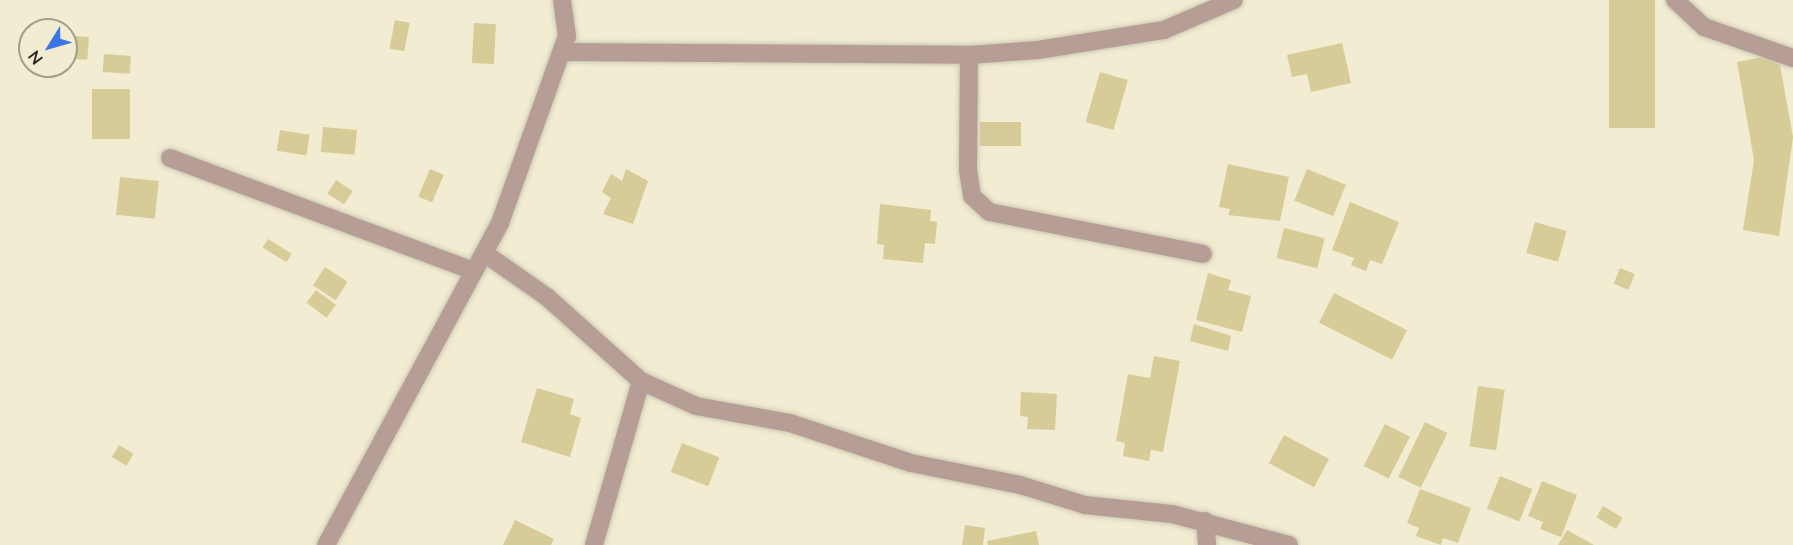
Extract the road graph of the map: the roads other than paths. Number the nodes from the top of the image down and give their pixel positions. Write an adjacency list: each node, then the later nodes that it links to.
1 (562, 0): 4 (street)
2 (1234, 0): 5 (street)
3 (1676, 0): 6 (street)
4 (562, 52): 5 (street); 8 (street)
5 (969, 55): 9 (street)
6 (1793, 58)
7 (170, 158): 10 (street)
8 (484, 254): 10 (street); 11 (street)
9 (1203, 254)
10 (474, 271): 13 (street)
11 (641, 381): 12 (street); 14 (street)
12 (1205, 521): 15 (street); 16 (street)
13 (326, 545)
14 (594, 545)
15 (1207, 545)
16 (1289, 545)

